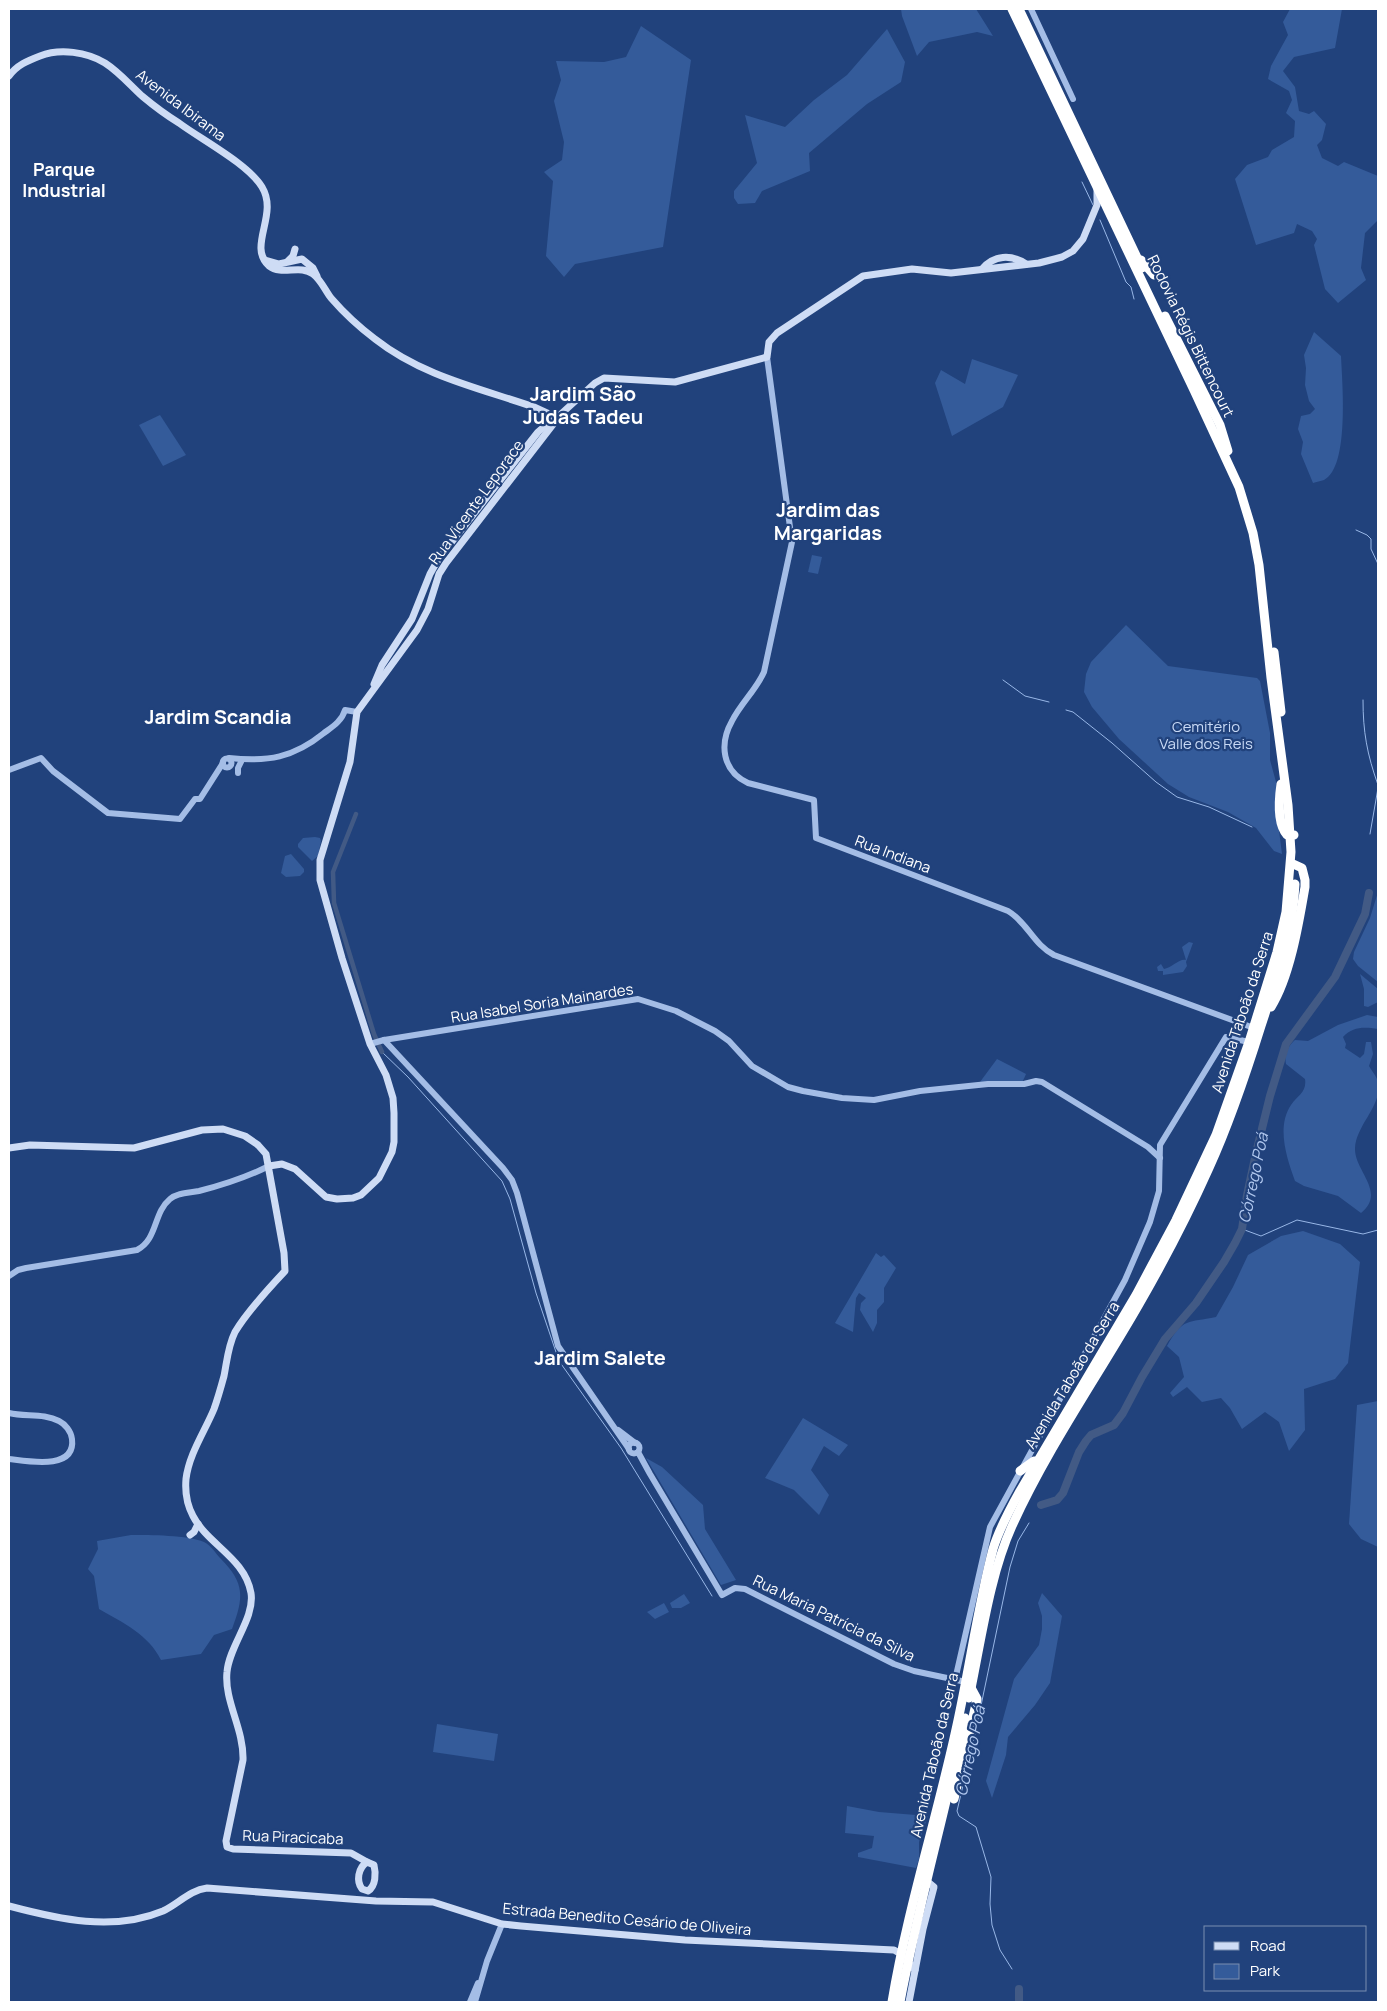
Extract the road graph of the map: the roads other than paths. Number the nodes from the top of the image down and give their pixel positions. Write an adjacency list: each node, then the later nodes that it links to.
1 (1012, 9): 6 (highway, Rodovia Régis Bittencourt)
2 (1019, 9): 10 (highway, Rodovia Régis Bittencourt)
3 (1031, 9): 5 (street)
4 (9, 76): 12 (main road, Avenida Ibirama)
5 (1073, 99)
6 (1097, 189): 7 (main road); 8 (highway, Rodovia Régis Bittencourt)
7 (1094, 213): 8 (main road); 18 (main road)
8 (1111, 218): 24 (highway, Rodovia Régis Bittencourt)
9 (295, 249): 13 (main road)
10 (1136, 255): 16 (highway); 24 (highway, Rodovia Régis Bittencourt)
11 (298, 259): 13 (main road); 14 (main road); 15 (main road); 17 (main road)
12 (265, 260): 13 (main road); 14 (main road)
13 (287, 262)
14 (292, 270): 15 (main road)
15 (308, 270): 17 (main road)
16 (1154, 275)
17 (318, 279): 19 (main road)
18 (767, 357): 19 (main road); 26 (street, Rua Indiana)
19 (554, 420): 20 (main road)
20 (355, 712): 21 (street); 29 (main road)
21 (244, 761): 22 (street); 23 (street)
22 (9, 770)
23 (238, 773)
24 (1285, 776): 25 (highway, Avenida Taboão da Serra)
25 (1295, 861): 27 (highway, Avenida Taboão da Serra); 40 (highway, Avenida Taboão da Serra)
26 (1237, 1022): 27 (street, Rua Indiana); 28 (street)
27 (1254, 1028): 30 (highway, Avenida Taboão da Serra)
28 (1230, 1037): 30 (street); 31 (street)
29 (377, 1042): 33 (street, Rua Isabel Soria Mainardes); 35 (main road); 38 (street)
30 (1249, 1042): 40 (highway, Avenida Taboão da Serra)
31 (1160, 1144): 33 (street); 34 (street)
32 (9, 1148): 35 (main road)
33 (1152, 1150): 34 (street)
34 (1160, 1158): 42 (street)
35 (269, 1166): 36 (street); 45 (main road)
36 (9, 1276)
37 (9, 1413): 41 (street)
38 (617, 1429): 39 (street); 39 (street)
39 (633, 1451): 49 (street, Rua Maria Patrícia da Silva)
40 (1043, 1458): 42 (highway); 44 (highway, Avenida Taboão da Serra); 48 (highway, Avenida Taboão da Serra)
41 (9, 1459)
42 (1020, 1471): 43 (street)
43 (1004, 1499): 44 (highway); 47 (street)
44 (1006, 1516): 48 (highway, Avenida Taboão da Serra)
45 (198, 1524): 46 (main road); 52 (main road, Rua Piracicaba)
46 (190, 1535)
47 (967, 1623): 48 (street); 49 (street)
48 (981, 1625): 50 (highway, Avenida Taboão da Serra)
49 (955, 1680): 50 (street, Rua Maria Patrícia da Silva); 51 (street)
50 (969, 1684): 51 (highway, Avenida Taboão da Serra); 53 (highway, Avenida Taboão da Serra)
51 (964, 1695): 53 (highway, Avenida Taboão da Serra)
52 (364, 1864): 54 (main road); 55 (main road)
53 (927, 1881): 61 (highway, Avenida Taboão da Serra); 62 (highway, Avenida Taboão da Serra); 63 (main road)
54 (359, 1884): 55 (main road); 56 (main road); 57 (main road)
55 (372, 1887): 57 (main road); 58 (main road)
56 (349, 1898): 57 (main road); 59 (main road)
57 (362, 1898): 58 (main road, Estrada Benedito Cesário de Oliveira)
58 (382, 1901): 60 (main road, Estrada Benedito Cesário de Oliveira)
59 (9, 1906)
60 (502, 1924): 62 (main road, Estrada Benedito Cesário de Oliveira); 66 (street)
61 (914, 1935): 63 (highway); 64 (highway, Avenida Taboão da Serra)
62 (900, 1950): 64 (main road); 69 (highway, Avenida Taboão da Serra)
63 (918, 1954): 65 (main road)
64 (908, 1962): 65 (main road); 70 (highway, Avenida Taboão da Serra)
65 (915, 1970): 71 (main road)
66 (483, 1974): 67 (street); 68 (street)
67 (470, 2002)
68 (475, 2002)
69 (892, 2002)
70 (900, 2002)
71 (909, 2002)

